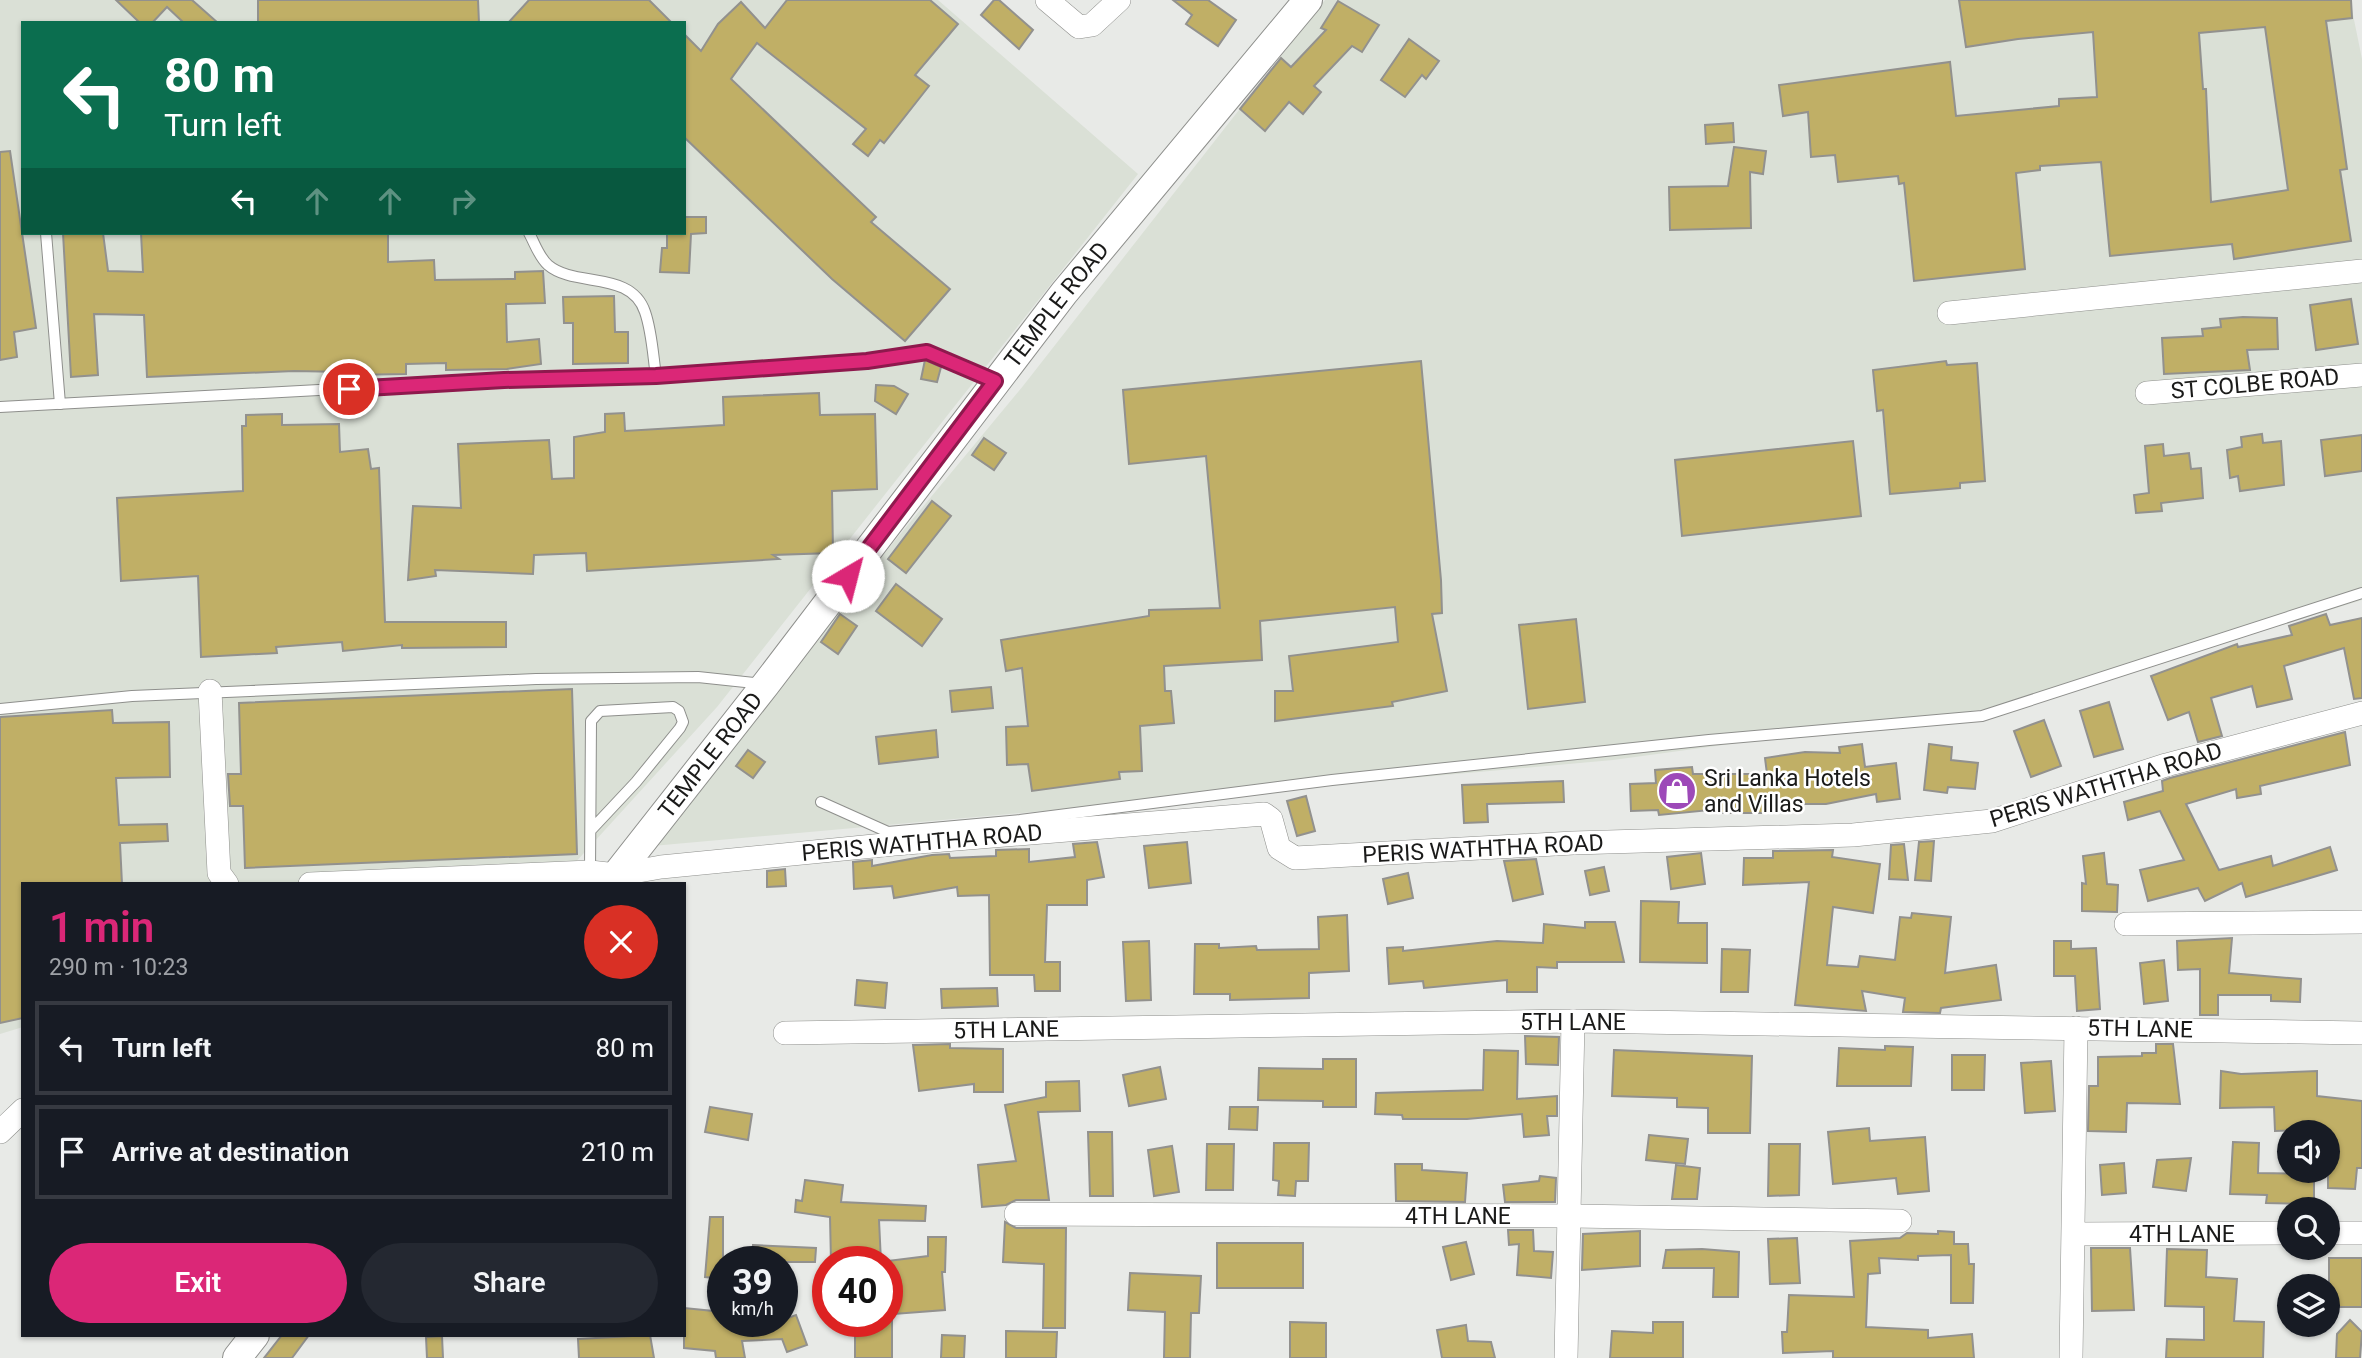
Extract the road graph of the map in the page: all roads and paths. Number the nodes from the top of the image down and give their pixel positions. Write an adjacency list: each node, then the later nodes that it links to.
1 (1047, 0): 2 (street)
2 (1119, 0)
3 (1308, 0): 10 (street, TEMPLE ROAD)
4 (46, 235): 12 (lane)
5 (530, 235): 9 (lane)
6 (2362, 271): 7 (street)
7 (1949, 313)
8 (2362, 375): 11 (street, ST COLBE ROAD)
9 (656, 376): 10 (lane); 12 (lane)
10 (995, 381): 15 (street, TEMPLE ROAD)
11 (2147, 393)
12 (60, 404): 13 (lane)
13 (0, 407)
14 (2362, 593): 19 (lane)
15 (766, 684): 16 (lane); 21 (street, TEMPLE ROAD)
16 (210, 691): 17 (lane); 22 (street)
17 (0, 709)
18 (2362, 713): 21 (street, PERIS WATHTHA ROAD)
19 (821, 802)
20 (591, 830): 20 (lane); 21 (lane)
21 (605, 877): 23 (street)
22 (226, 882)
23 (394, 882)
24 (2362, 922): 25 (street)
25 (2126, 924)
26 (1573, 1021): 27 (street, 5TH LANE); 29 (street, 5TH LANE); 33 (street)
27 (2076, 1028): 28 (street, 5TH LANE); 38 (street)
28 (2362, 1032)
29 (785, 1033)
30 (21, 1112): 31 (street)
31 (0, 1132)
32 (1016, 1214): 33 (street, 4TH LANE)
33 (1572, 1216): 34 (street, 4TH LANE); 41 (street)
34 (1899, 1221)
35 (2277, 1233): 38 (street, 4TH LANE)
36 (2340, 1233): 37 (street)
37 (2362, 1233)
38 (2075, 1234): 42 (street)
39 (253, 1337): 40 (street)
40 (237, 1358)
41 (1566, 1358)
42 (2071, 1358)

